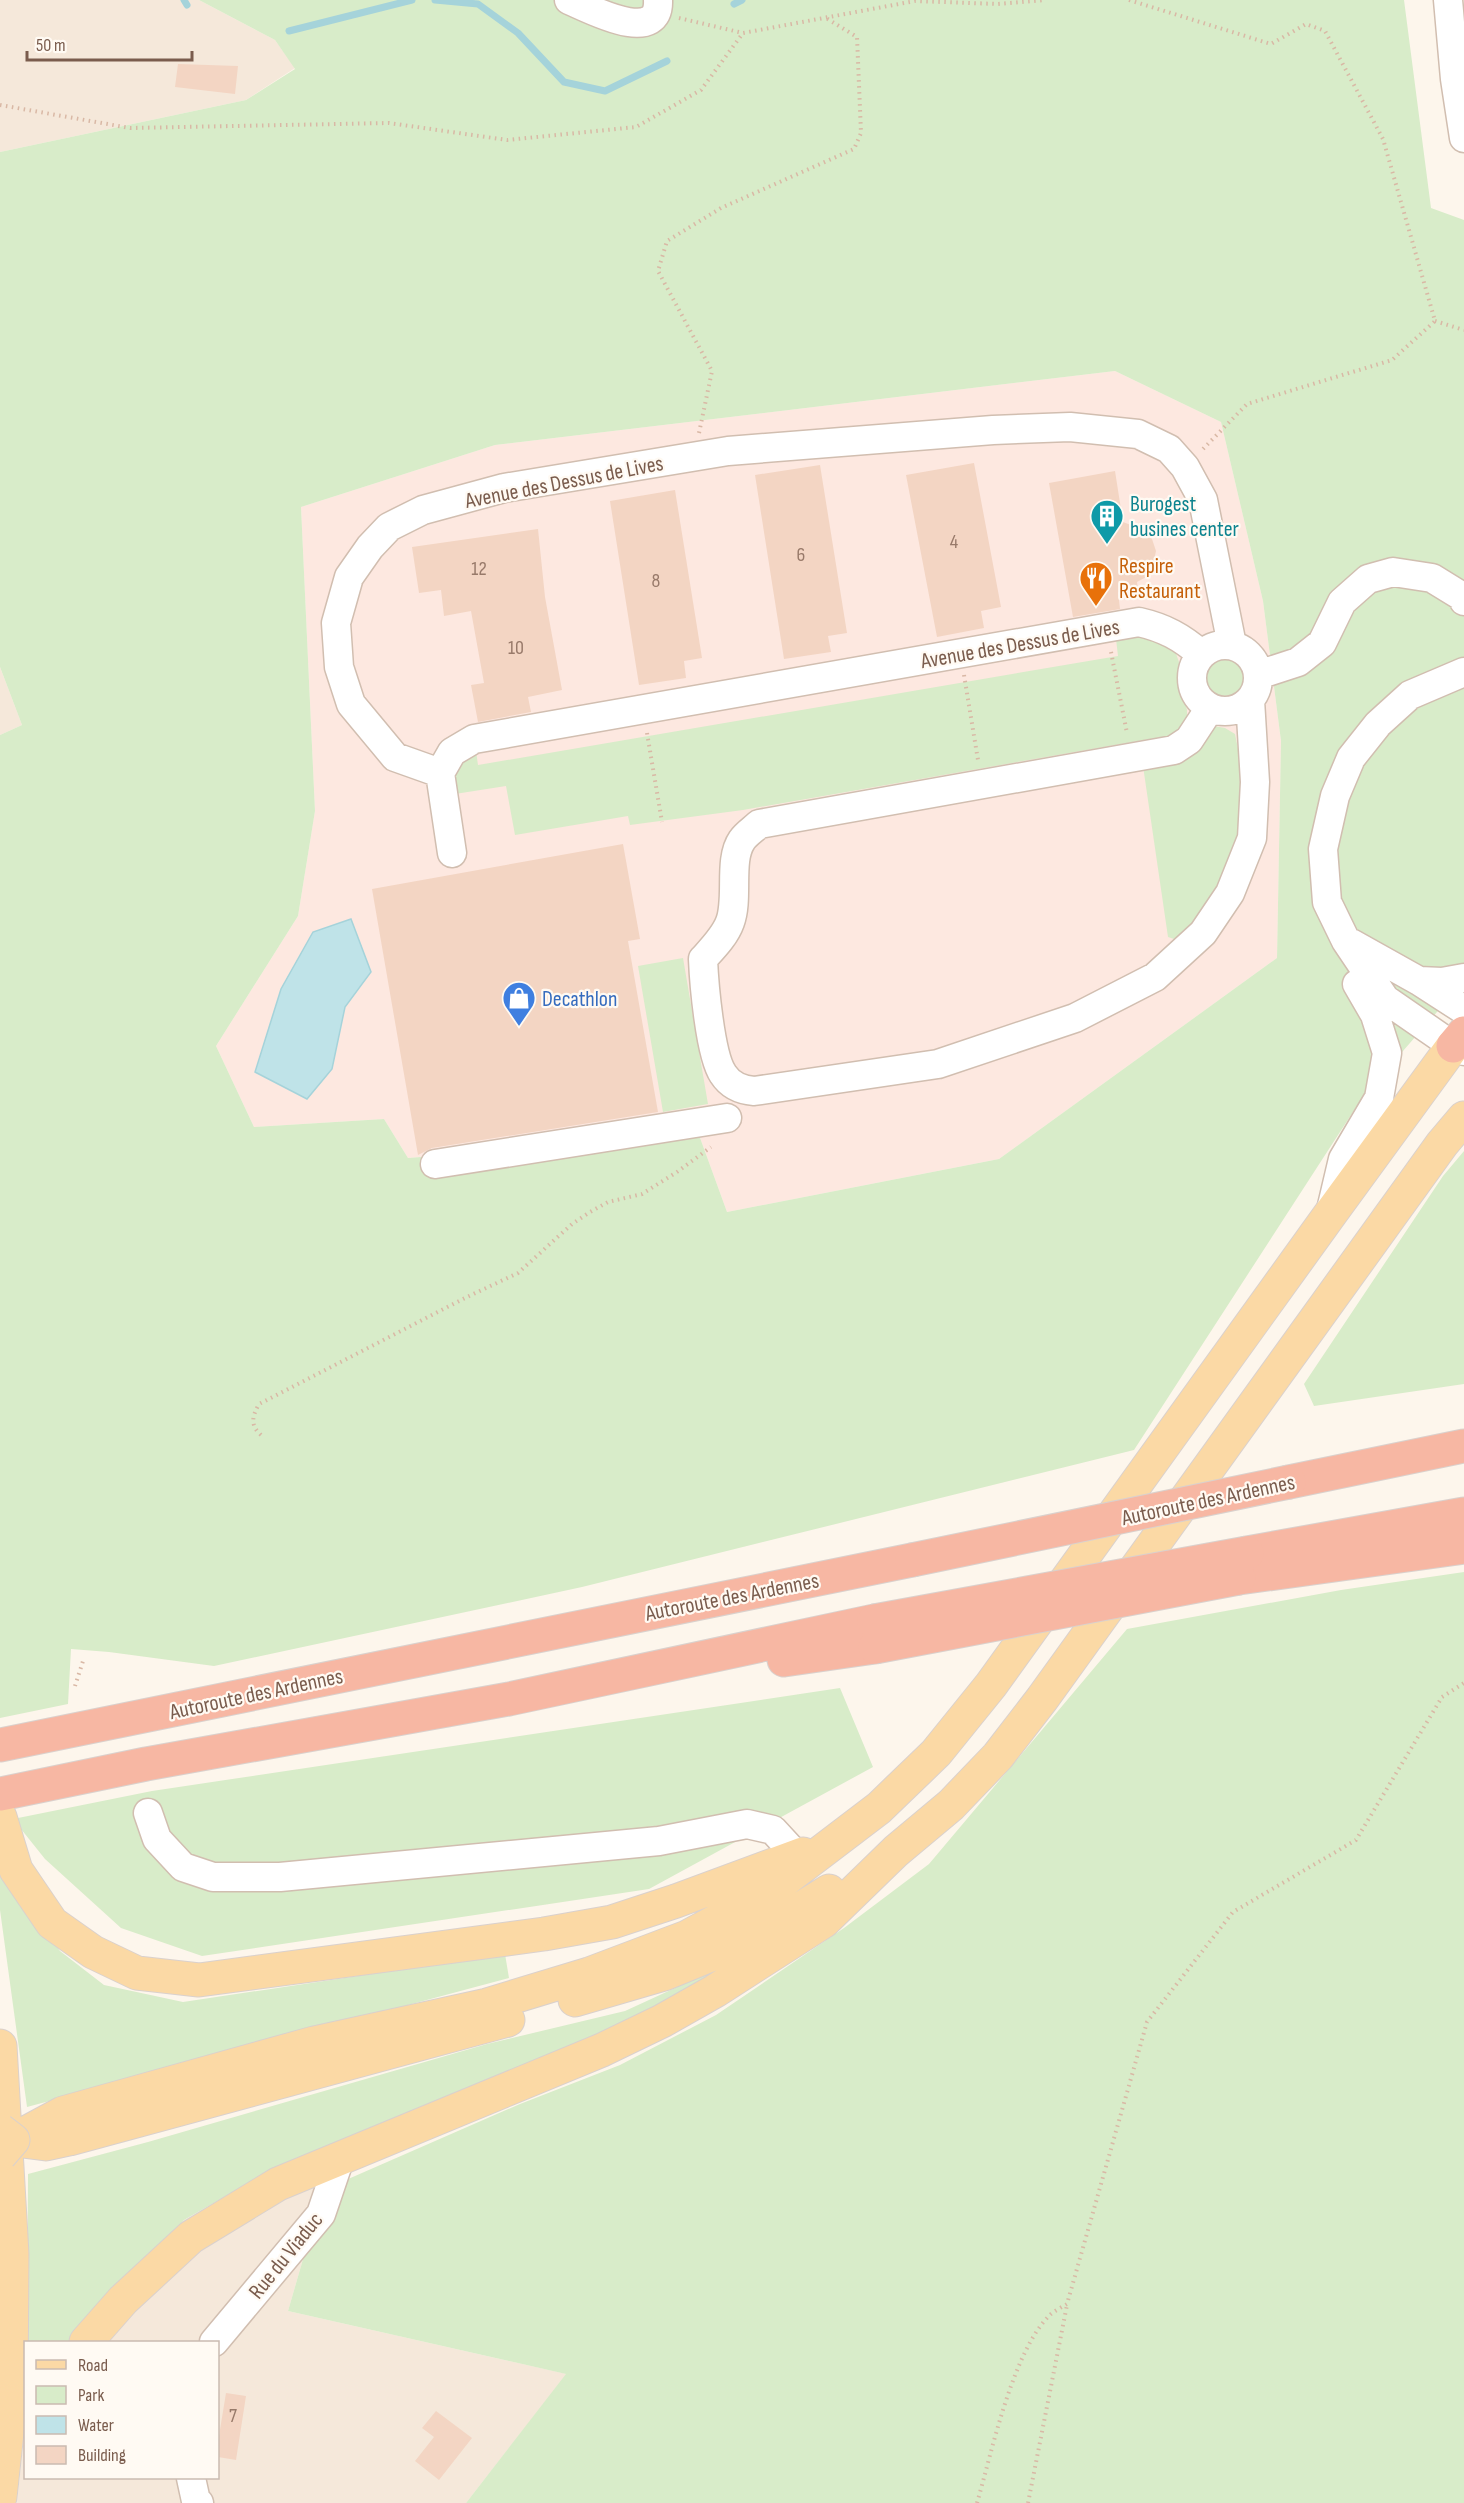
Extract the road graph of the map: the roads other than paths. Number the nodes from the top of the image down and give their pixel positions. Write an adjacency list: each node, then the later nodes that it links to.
1 (569, 0): 3 (street)
2 (1448, 0): 4 (street)
3 (657, 7)
4 (1464, 138)
5 (1464, 601): 9 (street)
6 (1232, 645): 7 (street); 9 (street); 11 (street, Avenue des Dessus de Lives)
7 (1201, 654): 10 (street); 11 (street, Avenue des Dessus de Lives)
8 (1464, 672): 13 (street)
9 (1254, 688): 10 (street); 10 (street)
10 (1210, 708)
11 (440, 773): 12 (street)
12 (452, 853)
13 (1346, 941): 15 (street); 17 (street); 21 (street)
14 (1464, 978): 15 (street)
15 (1419, 981): 16 (street)
16 (1464, 1010)
17 (1460, 1043): 21 (main road)
18 (727, 1118): 20 (street)
19 (1464, 1118): 31 (main road)
20 (435, 1164)
21 (1330, 1213): 30 (main road)
22 (1464, 1446): 26 (highway, Autoroute des Ardennes, bridge)
23 (1464, 1514): 25 (highway)
24 (1464, 1547): 25 (highway)
25 (1243, 1565): 27 (highway, bridge)
26 (0, 1745)
27 (0, 1794)
28 (148, 1813): 32 (street)
29 (0, 1817): 32 (main road)
30 (838, 1840): 32 (main road); 34 (main road)
31 (896, 1851): 34 (main road); 36 (main road)
32 (797, 1856)
33 (0, 2046): 41 (main road)
34 (66, 2126): 35 (main road)
35 (4, 2142)
36 (340, 2158): 37 (main road); 38 (street, Rue du Viaduc)
37 (88, 2341)
38 (216, 2341)
39 (24, 2458): 42 (main road)
40 (191, 2479): 43 (street)
41 (0, 2498)
42 (4, 2503)
43 (199, 2503)

